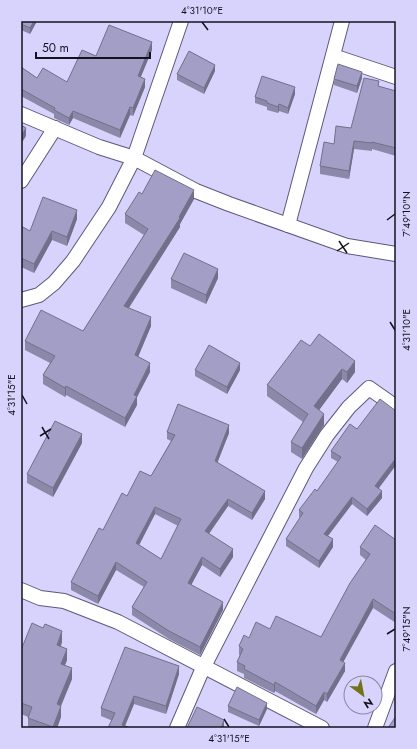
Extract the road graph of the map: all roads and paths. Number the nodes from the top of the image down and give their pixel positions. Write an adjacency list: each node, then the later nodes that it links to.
1 (181, 21): 7 (street)
2 (342, 21): 3 (street)
3 (333, 56): 4 (street); 9 (street)
4 (396, 77)
5 (21, 114): 6 (street)
6 (55, 128): 7 (street); 8 (street)
7 (134, 158): 9 (street); 11 (street)
8 (21, 181)
9 (288, 225): 10 (street)
10 (396, 254)
11 (21, 300)
12 (396, 407): 14 (street)
13 (21, 590): 14 (street)
14 (203, 668): 16 (street); 17 (street)
15 (396, 671): 18 (street)
16 (177, 728)
17 (322, 728)
18 (375, 728)

